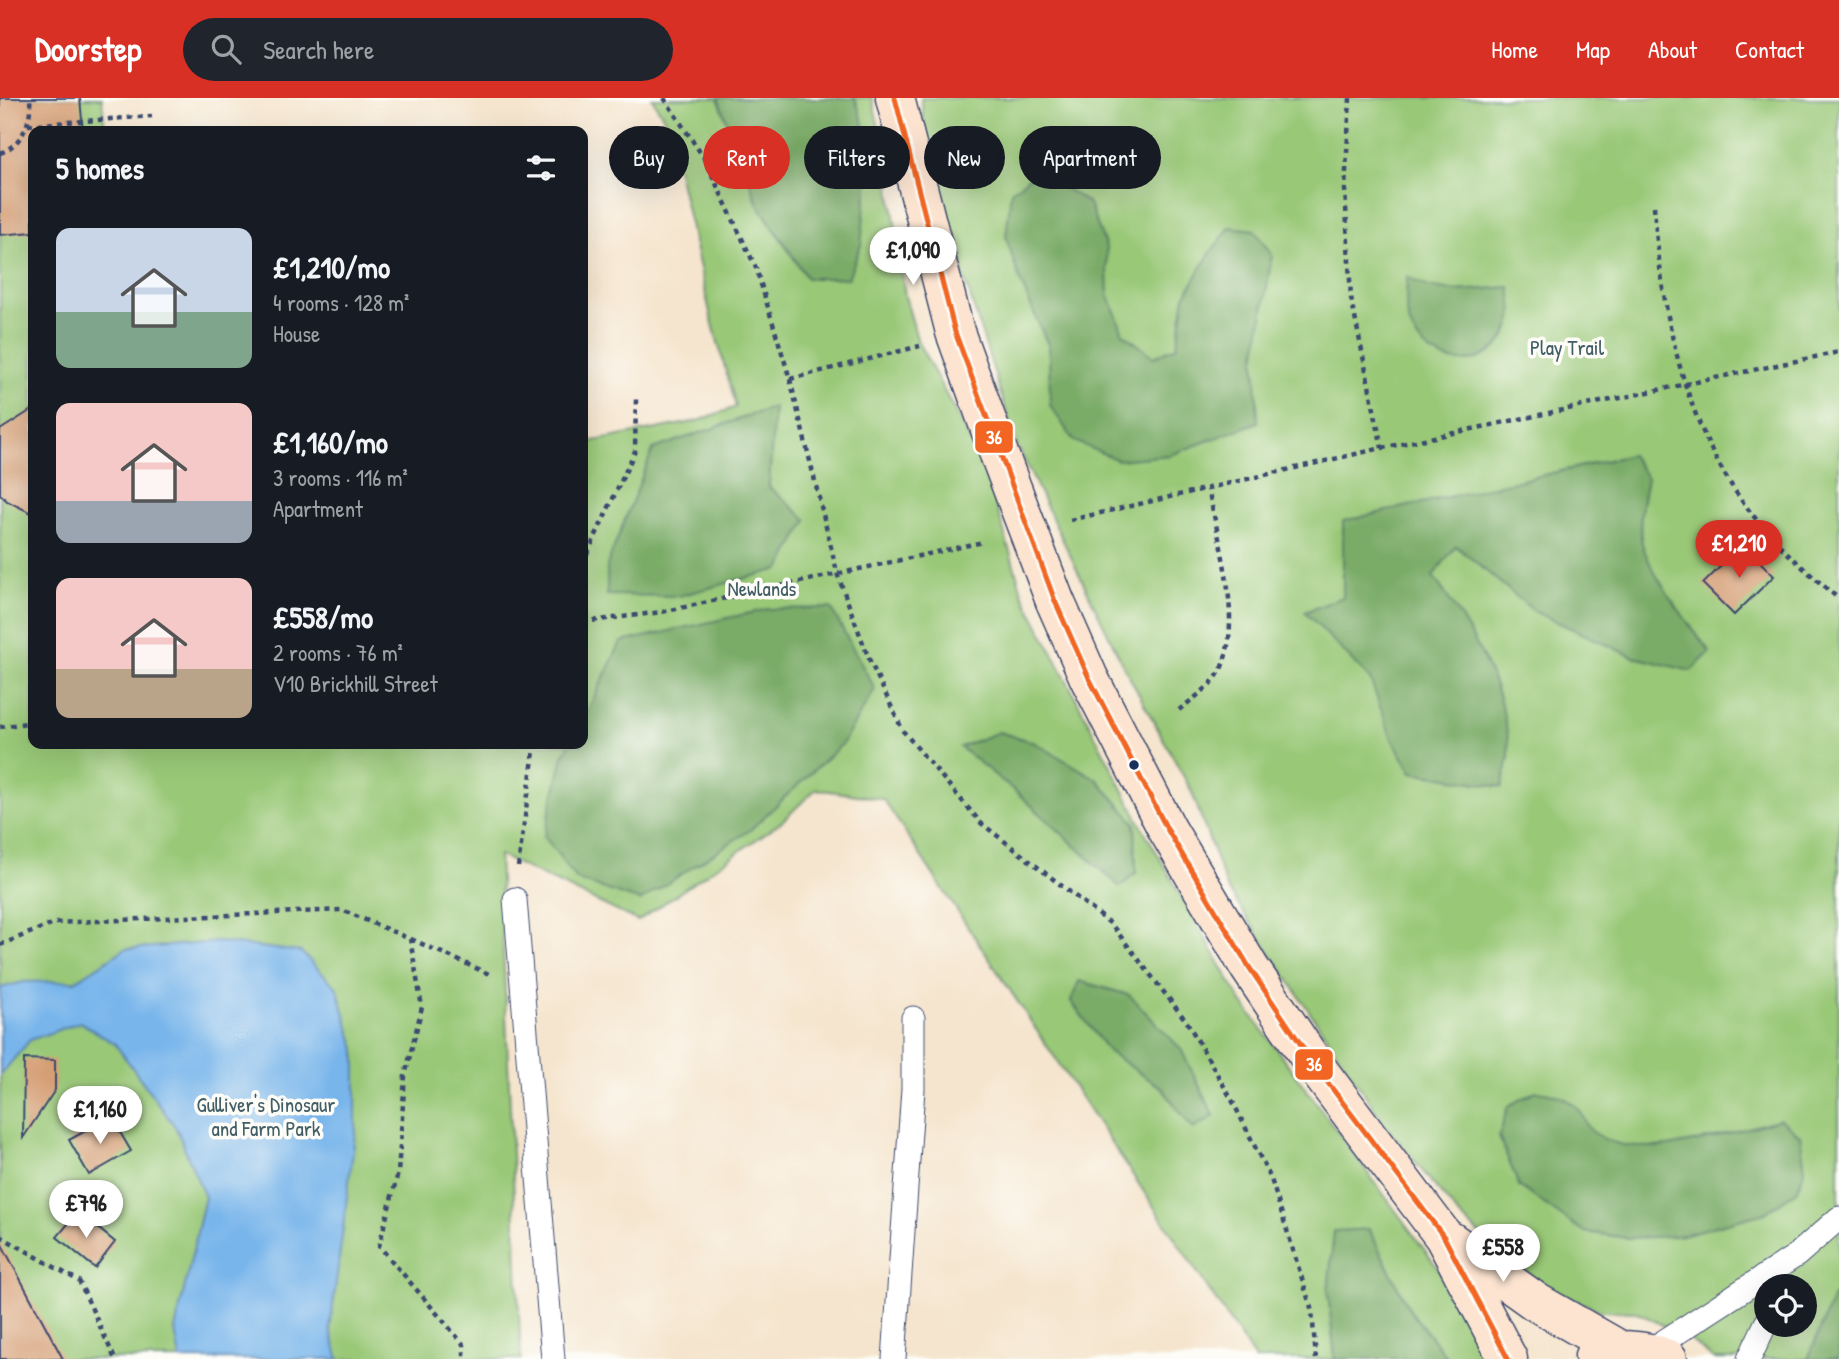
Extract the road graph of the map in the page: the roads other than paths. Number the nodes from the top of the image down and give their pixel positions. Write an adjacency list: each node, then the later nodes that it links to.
1 (895, 98): 5 (street, bridge)
2 (515, 899): 10 (lane)
3 (913, 1018): 11 (lane)
4 (1839, 1218): 6 (lane)
5 (1444, 1237): 9 (street); 12 (street)
6 (1797, 1255): 7 (lane); 9 (lane)
7 (1788, 1274)
8 (1759, 1337): 13 (lane)
9 (1631, 1354)
10 (553, 1359)
11 (894, 1359)
12 (1508, 1359)
13 (1749, 1359)

